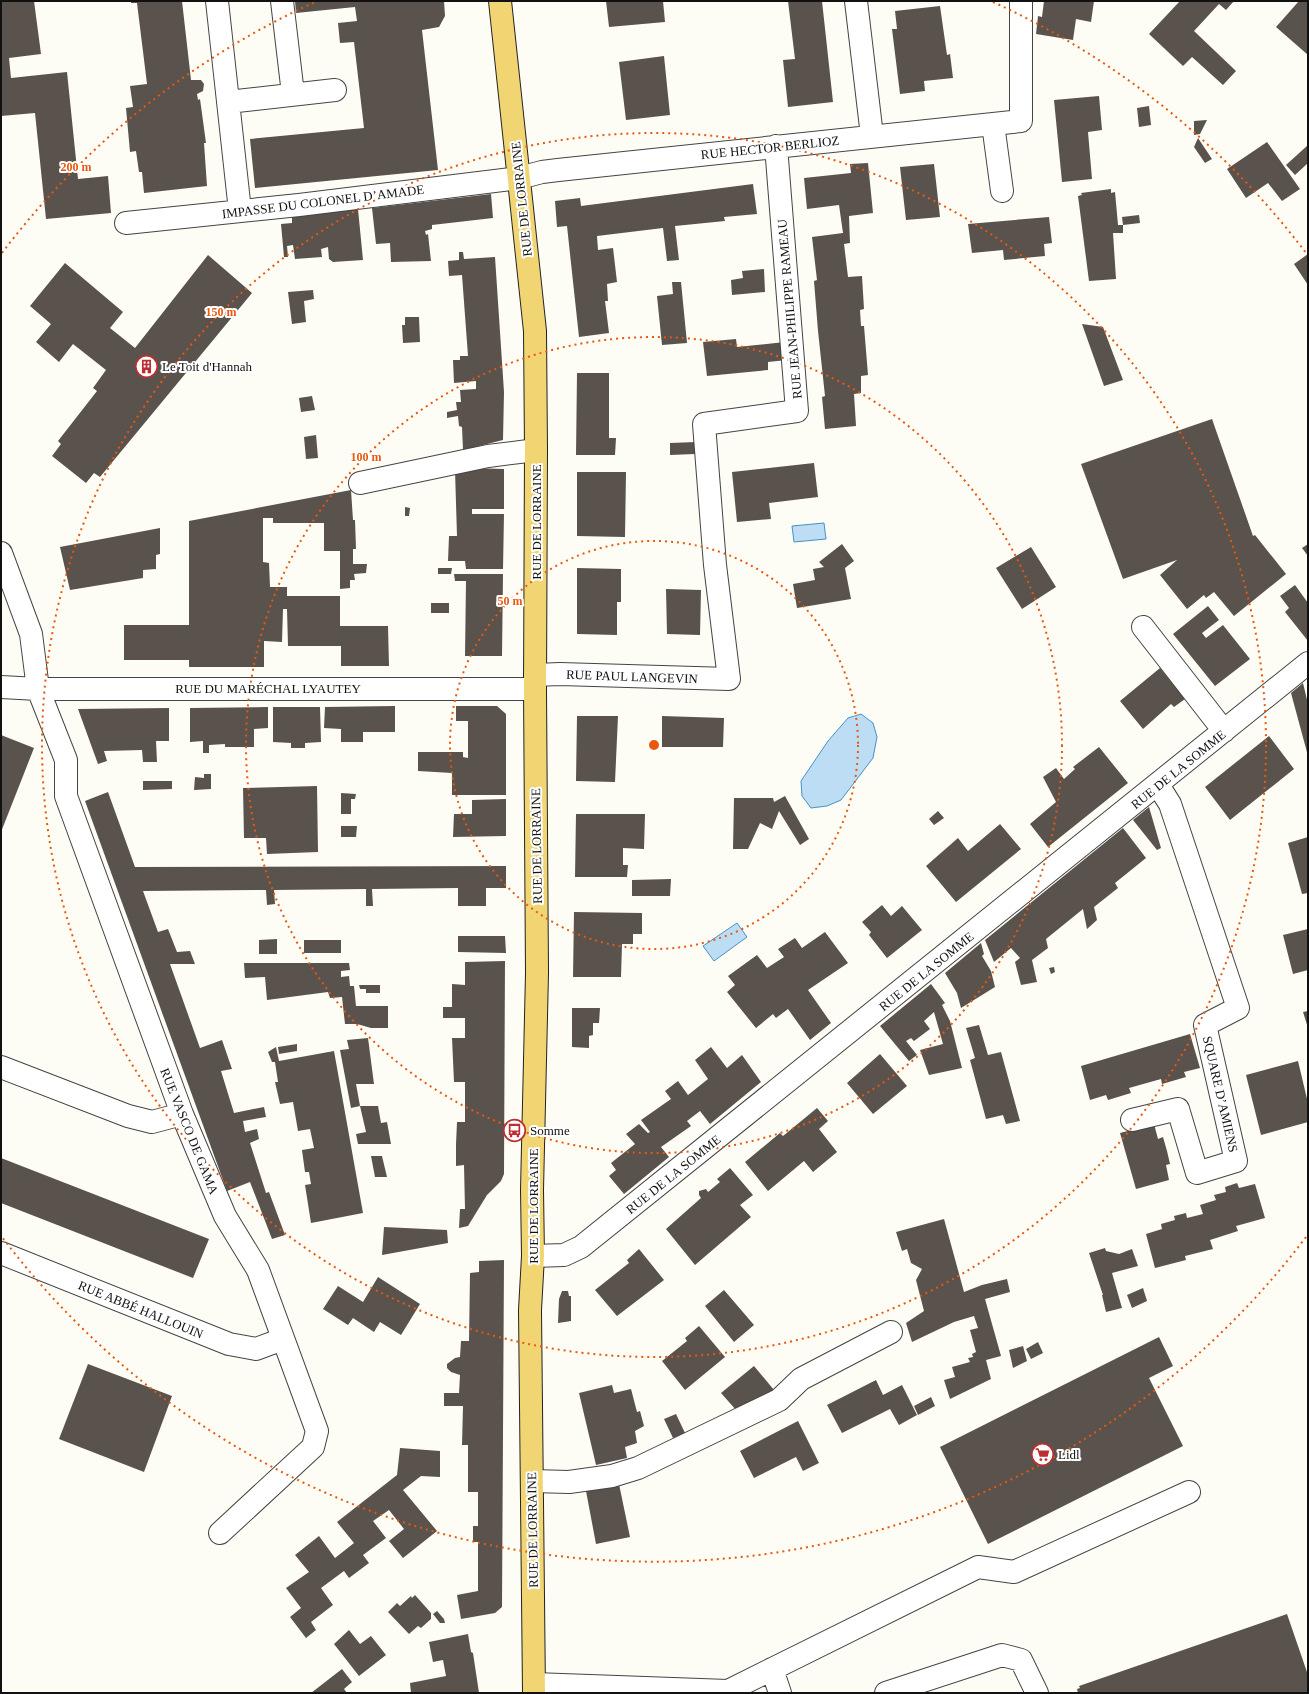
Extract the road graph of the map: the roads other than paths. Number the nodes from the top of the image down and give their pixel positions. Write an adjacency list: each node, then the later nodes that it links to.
1 (217, 1): 8 (street)
2 (282, 1): 7 (street)
3 (500, 1): 12 (main road, RUE DE LORRAINE)
4 (856, 1): 10 (street)
5 (1021, 1): 9 (street, RUE HECTOR BERLIOZ)
6 (335, 90): 7 (street)
7 (293, 94): 8 (street)
8 (228, 102): 14 (street)
9 (993, 124): 10 (street, RUE HECTOR BERLIOZ); 13 (street)
10 (872, 136): 11 (street, RUE HECTOR BERLIOZ)
11 (776, 146): 12 (street, RUE HECTOR BERLIOZ); 21 (street, RUE JEAN-PHILIPPE RAMEAU)
12 (519, 178): 14 (street, IMPASSE DU COLONEL D’AMADE); 16 (main road, RUE DE LORRAINE)
13 (1002, 190)
14 (240, 211): 15 (street, IMPASSE DU COLONEL D’AMADE)
15 (126, 222)
16 (536, 450): 17 (street); 22 (main road, RUE DE LORRAINE)
17 (360, 483)
18 (1, 553): 24 (street, RUE VASCO DE GAMA)
19 (1143, 627): 25 (street)
20 (1308, 663): 25 (street, RUE DE LA SOMME)
21 (729, 679): 22 (street, RUE PAUL LANGEVIN)
22 (535, 682): 24 (street, RUE DU MARÉCHAL LYAUTEY); 31 (main road, RUE DE LORRAINE)
23 (1, 687): 24 (street, RUE DU MARÉCHAL LYAUTEY)
24 (38, 689): 28 (street, RUE VASCO DE GAMA)
25 (1224, 731): 26 (street, RUE DE LA SOMME)
26 (1158, 785): 29 (street, SQUARE D’AMIENS); 31 (street, RUE DE LA SOMME)
27 (1, 1067): 28 (street)
28 (182, 1114): 33 (street, RUE VASCO DE GAMA)
29 (1132, 1120)
30 (1, 1253): 33 (street, RUE ABBÉ HALLOUIN)
31 (533, 1256): 34 (main road, RUE DE LORRAINE)
32 (891, 1332): 34 (street)
33 (283, 1339): 36 (street, RUE VASCO DE GAMA)
34 (532, 1481): 38 (main road, RUE DE LORRAINE)
35 (1189, 1492): 37 (street)
36 (220, 1533)
37 (772, 1669): 38 (street); 39 (street)
38 (534, 1689)
39 (780, 1693)
40 (886, 1693): 41 (street)
41 (1037, 1693)

